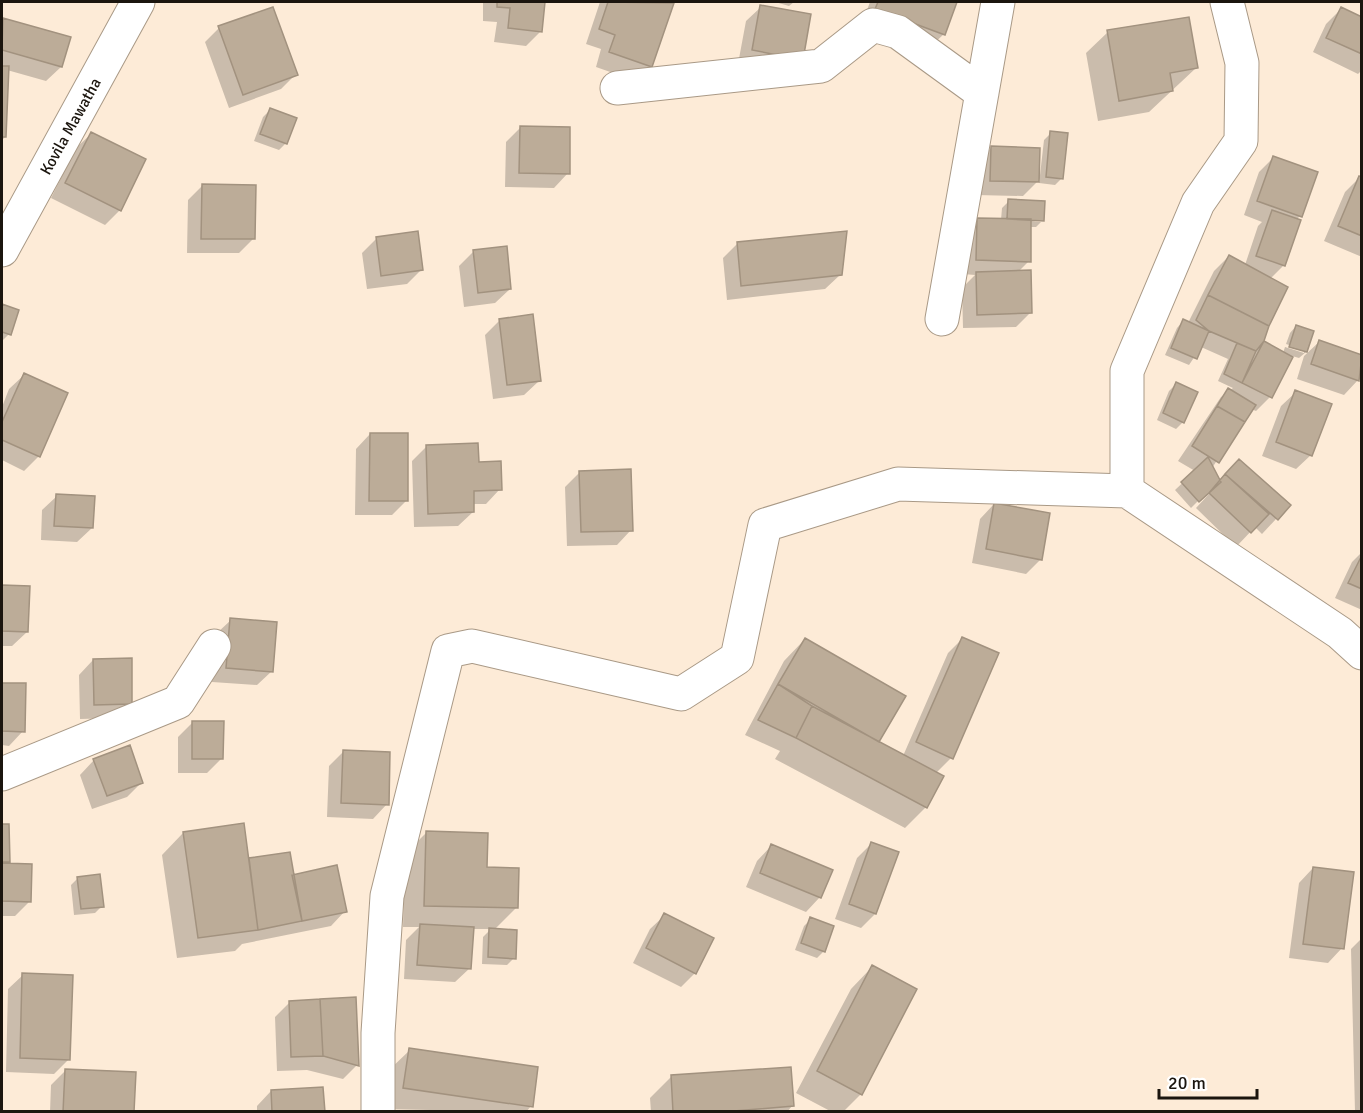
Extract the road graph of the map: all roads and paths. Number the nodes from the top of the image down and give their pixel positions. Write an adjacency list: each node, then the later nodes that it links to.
1 (138, 2): 6 (street, Kovila Mawatha)
2 (998, 2): 5 (street)
3 (1227, 2): 8 (street)
4 (617, 88): 5 (street)
5 (982, 93): 7 (street)
6 (2, 250)
7 (942, 319)
8 (1127, 490): 10 (street); 12 (street)
9 (214, 646): 11 (street)
10 (1362, 653)
11 (2, 774)
12 (378, 1112)

